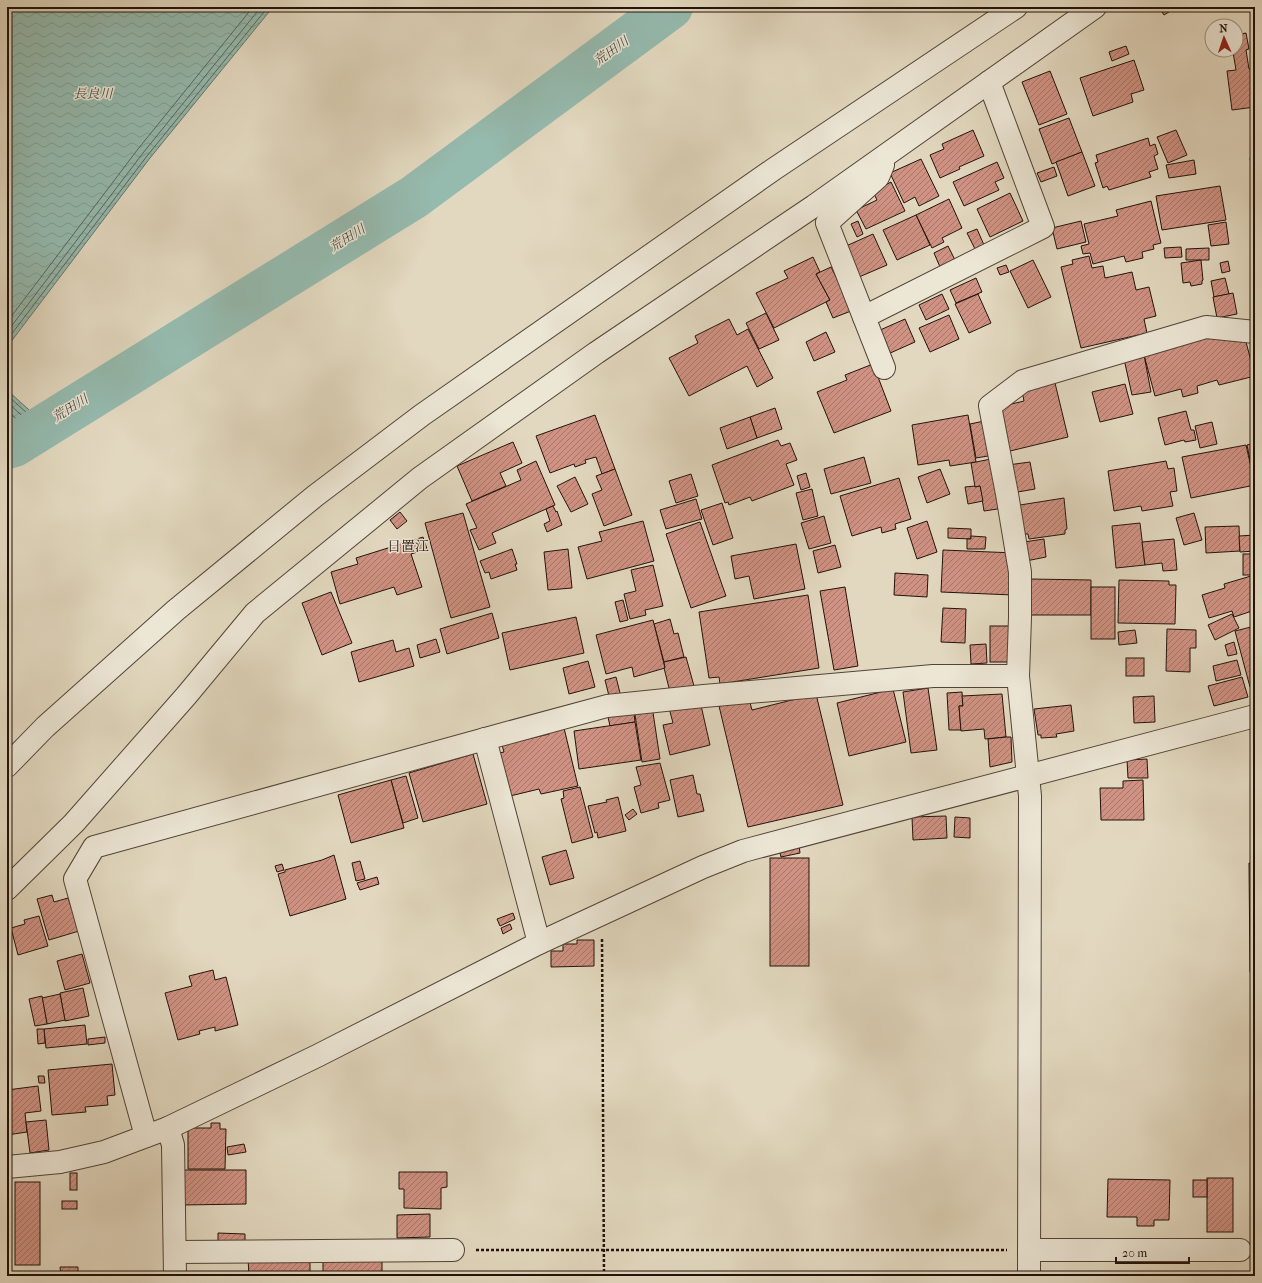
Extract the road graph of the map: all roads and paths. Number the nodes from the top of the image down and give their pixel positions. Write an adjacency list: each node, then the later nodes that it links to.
1 (1016, 7): 11 (street)
2 (1095, 7): 3 (street)
3 (989, 82): 4 (street); 5 (street)
4 (887, 154): 5 (street); 13 (street)
5 (864, 317): 7 (street)
6 (1255, 332): 8 (street)
7 (884, 368)
8 (1018, 676): 10 (street); 12 (street)
9 (1255, 716): 12 (street)
10 (485, 739): 15 (street); 17 (street)
11 (7, 766)
12 (1028, 776): 14 (street); 21 (street)
13 (7, 889)
14 (599, 914): 15 (street); 19 (path)
15 (539, 943): 16 (street)
16 (168, 1128): 17 (street); 23 (street)
17 (146, 1136): 18 (street)
18 (7, 1167)
19 (604, 1249): 20 (path); 21 (path); 25 (path)
20 (453, 1250): 23 (street)
21 (1029, 1250): 22 (street); 26 (street)
22 (1240, 1250)
23 (175, 1252): 24 (street)
24 (175, 1276)
25 (604, 1276)
26 (1029, 1276)

